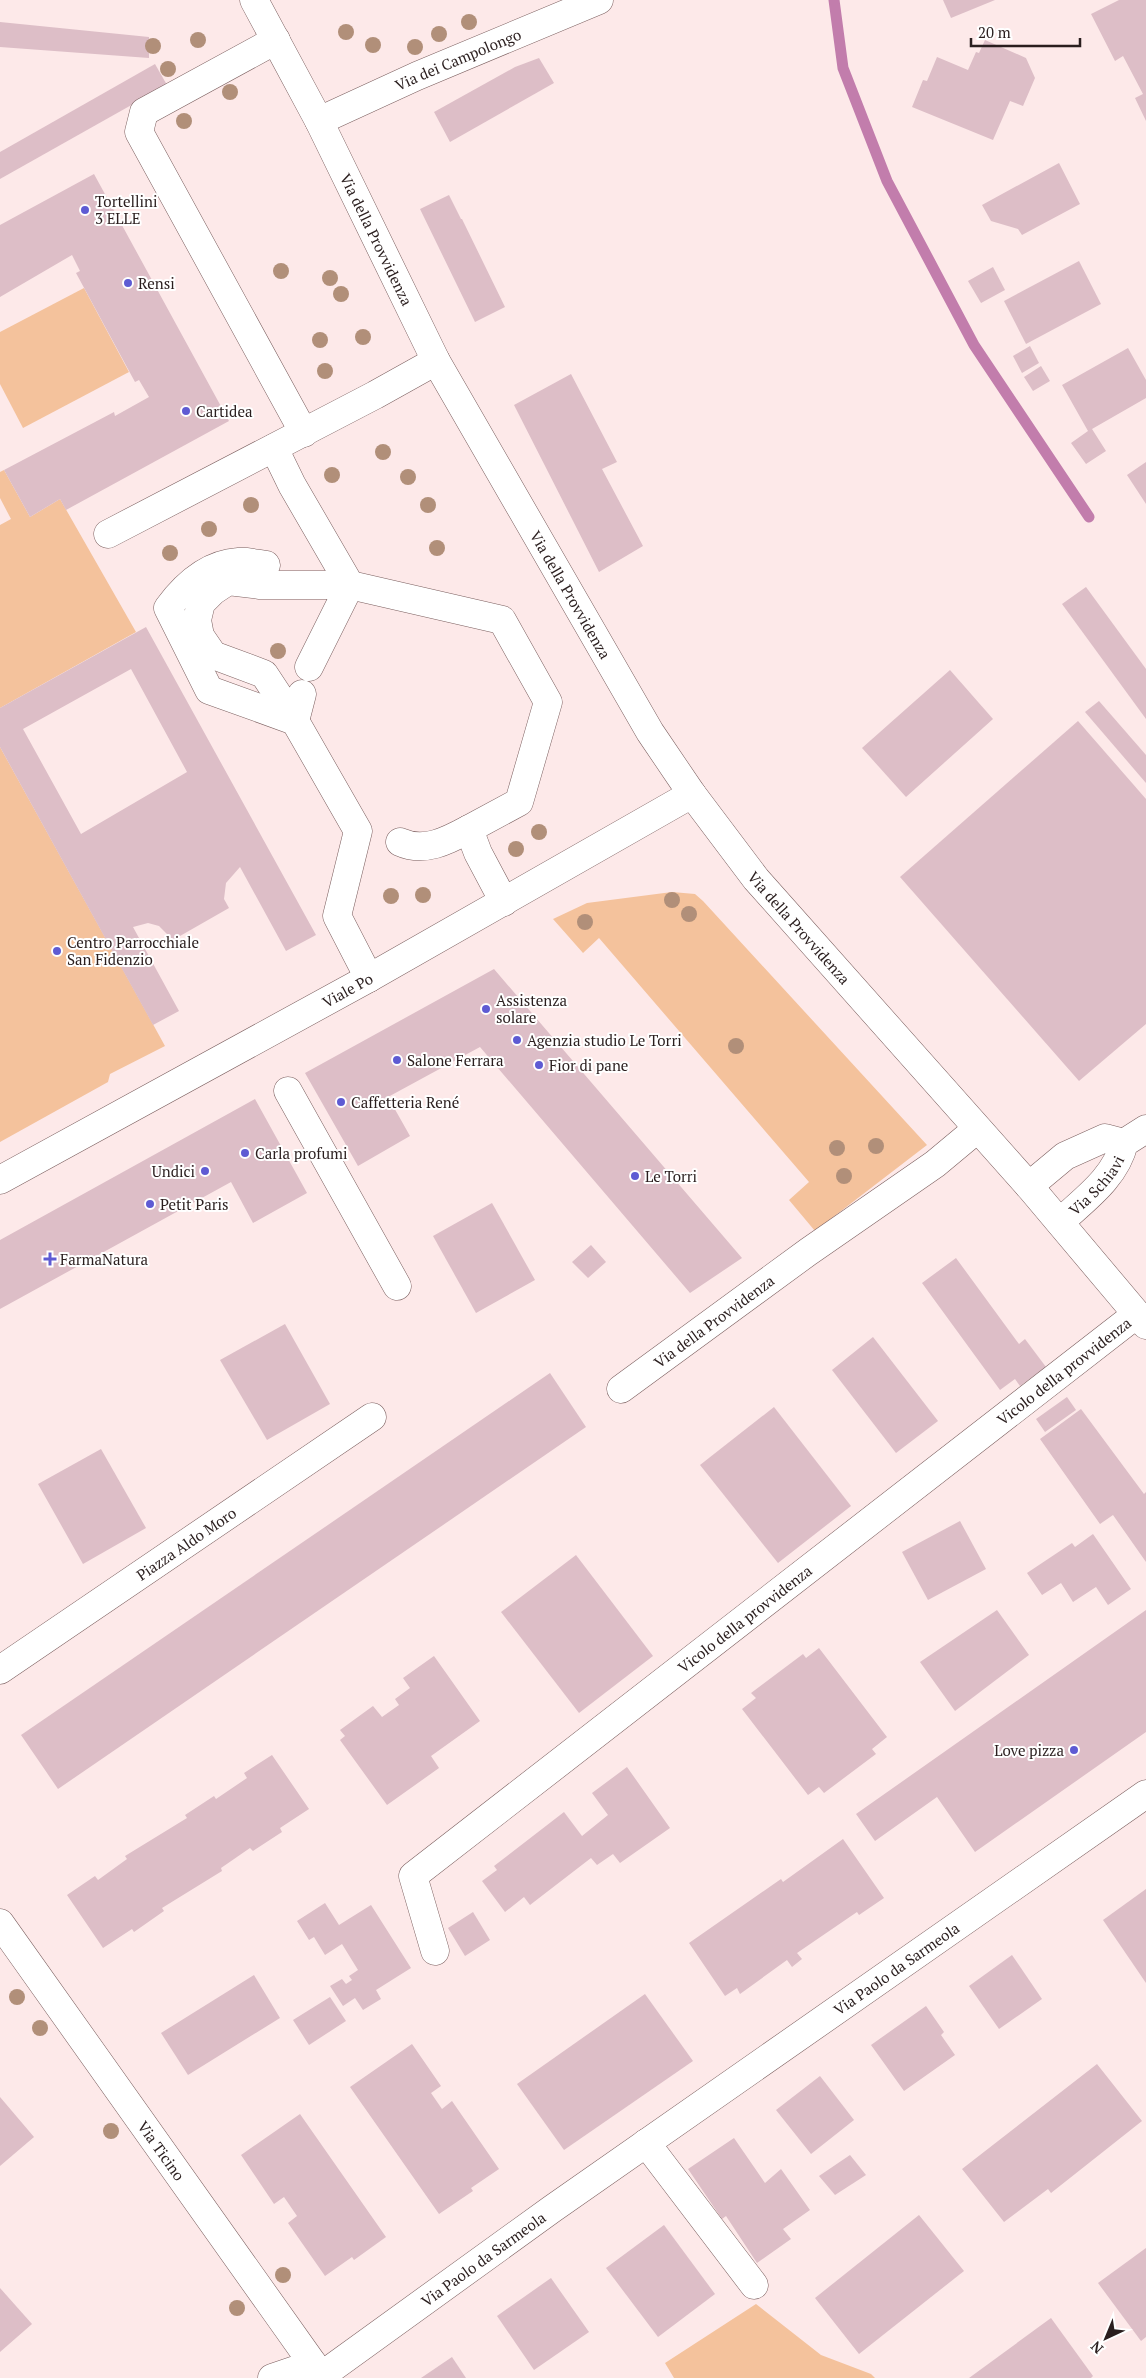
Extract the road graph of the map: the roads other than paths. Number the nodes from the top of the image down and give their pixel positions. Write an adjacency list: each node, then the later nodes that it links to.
1 (254, 0): 3 (street, Via della Provvidenza)
2 (598, 0): 4 (street, Via dei Campolongo)
3 (276, 40): 4 (street, Via della Provvidenza); 6 (street)
4 (319, 121): 5 (street, Via della Provvidenza)
5 (436, 361): 6 (street); 14 (street, Via della Provvidenza)
6 (304, 433): 7 (street)
7 (274, 448): 8 (street); 10 (street)
8 (108, 534)
9 (266, 565): 13 (street)
10 (350, 585): 11 (street); 13 (street); 15 (street)
11 (309, 667)
12 (302, 694): 13 (street)
13 (295, 721): 16 (street)
14 (692, 794): 17 (street, Viale Po); 20 (street, Via della Provvidenza)
15 (469, 830): 16 (street); 17 (street)
16 (388, 840): 18 (street)
17 (504, 902): 18 (street, Viale Po)
18 (370, 978): 22 (street, Viale Po)
19 (288, 1091): 25 (street)
20 (977, 1129): 23 (street, Via della Provvidenza); 27 (street, Via della Provvidenza)
21 (1135, 1136): 23 (street, Via Schiavi); 24 (street, Via Schiavi)
22 (0, 1180)
23 (1029, 1186): 24 (street, Via della Provvidenza)
24 (1060, 1222): 26 (street, Via della Provvidenza)
25 (396, 1286)
26 (1142, 1319): 32 (street, Vicolo della provvidenza)
27 (621, 1389)
28 (372, 1417): 29 (street, Piazza Aldo Moro)
29 (0, 1670)
30 (1146, 1794): 33 (street, Via Paolo da Sarmeola)
31 (0, 1923): 35 (street, Via Ticino)
32 (435, 1951)
33 (646, 2143): 34 (street); 35 (street, Via Paolo da Sarmeola)
34 (754, 2285)
35 (319, 2373): 36 (street, Via Paolo da Sarmeola)
36 (272, 2378)

